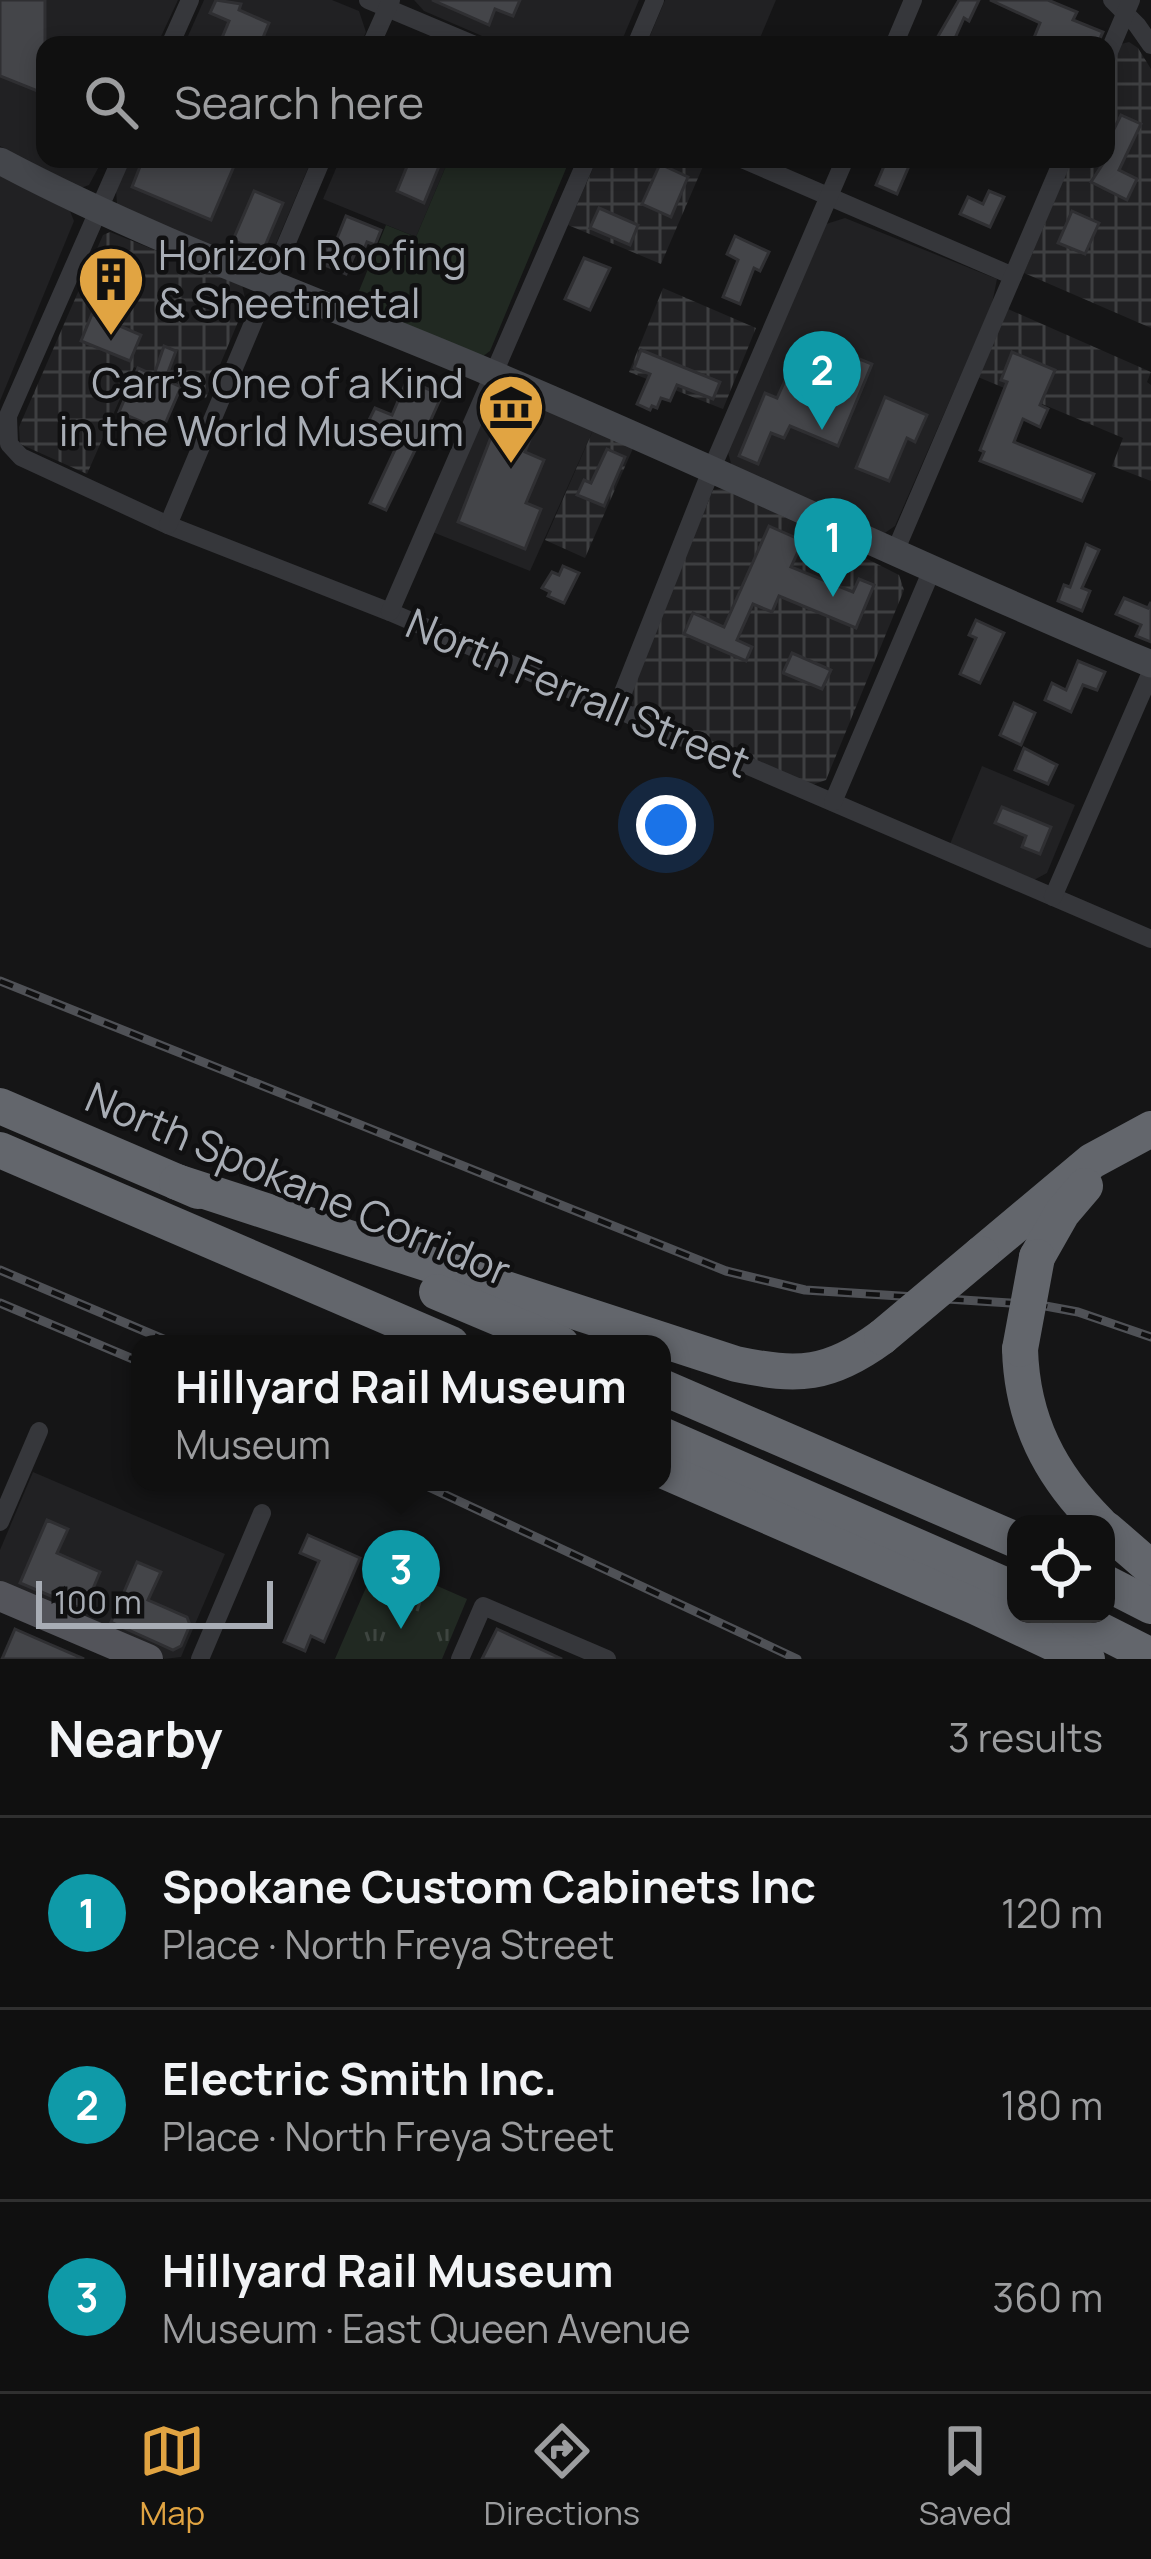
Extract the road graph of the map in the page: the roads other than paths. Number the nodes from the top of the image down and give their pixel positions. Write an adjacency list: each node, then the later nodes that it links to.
1 (190, 0): 6 (street)
2 (655, 0): 9 (street)
3 (914, 0): 10 (street)
4 (382, 3): 7 (street); 8 (street)
5 (1123, 4): 11 (street); 12 (street)
6 (174, 36)
7 (373, 36)
8 (456, 36)
9 (640, 36)
10 (898, 36)
11 (1113, 36)
12 (1151, 45)
13 (0, 161): 21 (street)
14 (117, 168): 21 (street)
15 (318, 168): 23 (street)
16 (583, 168): 24 (street)
17 (763, 168): 20 (street)
18 (841, 168): 20 (street)
19 (1059, 168): 22 (street)
20 (829, 197): 22 (street); 25 (street)
21 (98, 209): 23 (street); 26 (street, North Ferrall Street)
22 (1013, 276): 27 (street)
23 (268, 282): 24 (street); 26 (street)
24 (493, 374): 25 (street); 29 (street)
25 (712, 468): 27 (street); 31 (street)
26 (168, 525): 29 (street, North Ferrall Street)
27 (894, 554): 28 (street)
28 (931, 572): 30 (street); 32 (street)
29 (390, 612): 31 (street, North Ferrall Street)
30 (1151, 668): 33 (street)
31 (616, 710): 32 (street, North Ferrall Street)
32 (833, 802): 33 (street, North Ferrall Street)
33 (1053, 897): 34 (street, North Ferrall Street)
34 (1151, 939)
35 (0, 1106): 39 (highway, North Spokane Corridor)
36 (1151, 1129): 45 (highway, bridge)
37 (1151, 1143): 51 (highway, bridge)
38 (0, 1150): 40 (highway, North Spokane Corridor)
39 (177, 1182): 43 (highway, North Spokane Corridor); 44 (highway, bridge)
40 (133, 1207): 41 (highway); 42 (highway, North Spokane Corridor)
41 (377, 1335)
42 (430, 1335)
43 (540, 1335)
44 (647, 1335)
45 (671, 1343)
46 (671, 1392): 53 (highway)
47 (39, 1431): 52 (street)
48 (671, 1439): 56 (highway)
49 (671, 1474): 66 (highway)
50 (262, 1513): 63 (street)
51 (1092, 1515)
52 (0, 1522)
53 (1007, 1536)
54 (1115, 1537): 55 (highway)
55 (1151, 1568)
56 (1007, 1585)
57 (1115, 1588): 59 (highway)
58 (0, 1596): 62 (main road)
59 (1151, 1606)
60 (1086, 1623): 61 (highway)
61 (1151, 1656)
62 (148, 1659)
63 (200, 1659)
64 (460, 1659): 65 (street)
65 (607, 1659)
66 (1087, 1659)

